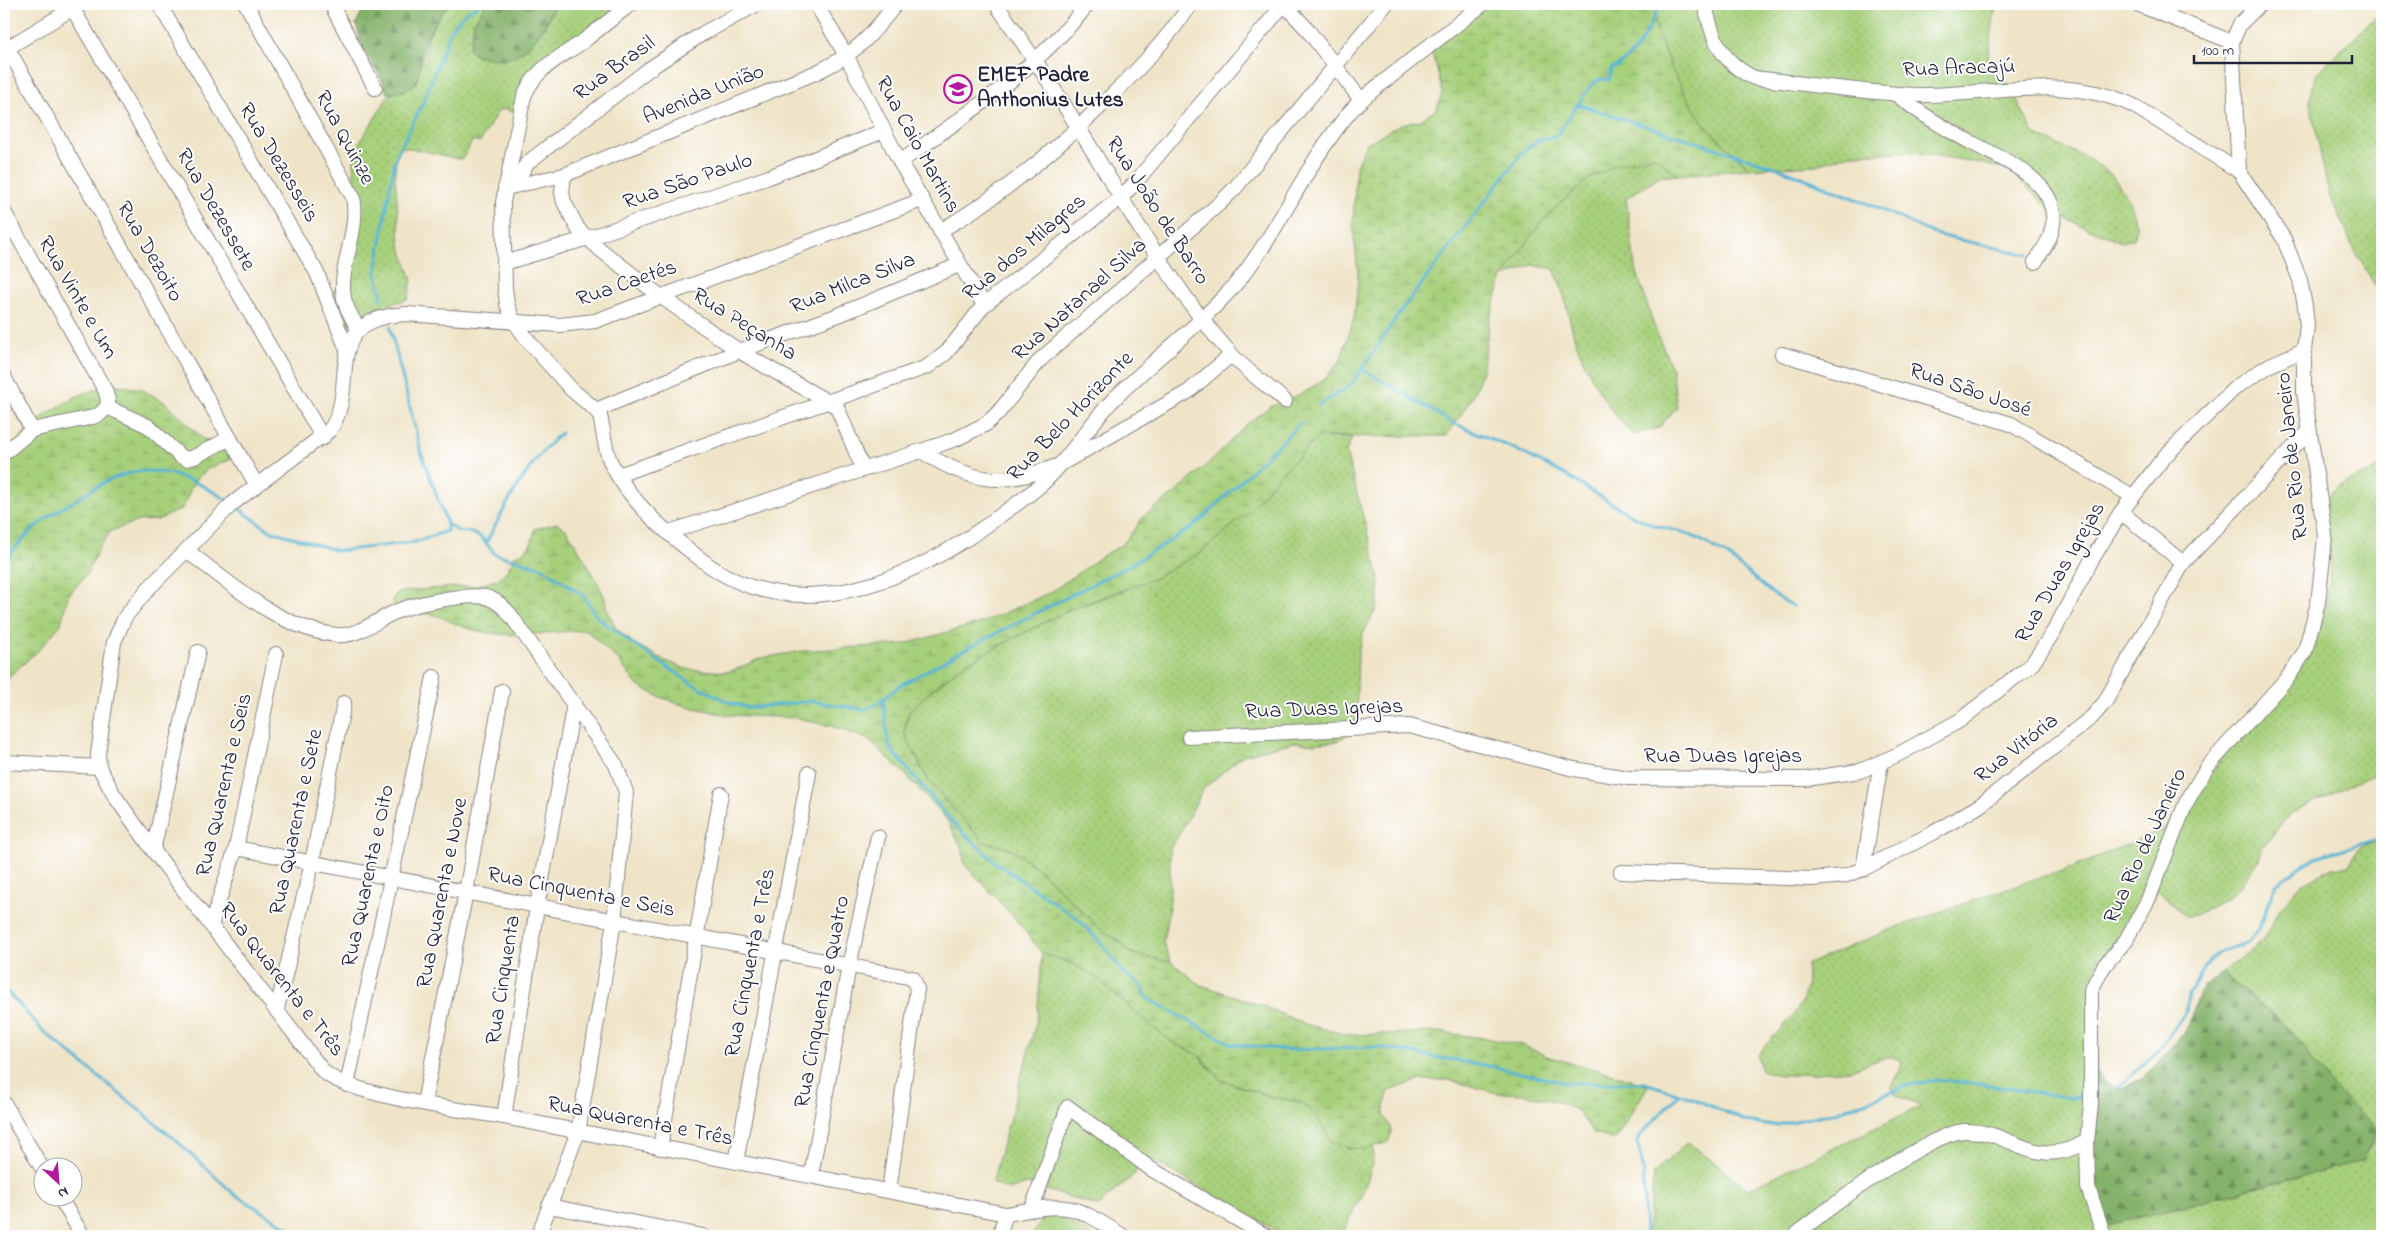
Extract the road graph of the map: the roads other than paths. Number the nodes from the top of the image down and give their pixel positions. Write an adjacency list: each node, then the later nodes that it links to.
1 (159, 4): 46 (street, Rua Dezesseis)
2 (246, 4): 45 (street, Rua Quinze)
3 (331, 4): 23 (street)
4 (631, 4): 31 (street)
5 (757, 4): 31 (street, Rua Brasil)
6 (816, 4): 20 (street, Rua Caio Martins)
7 (896, 4): 20 (street, Avenida União)
8 (996, 4): 21 (street, Rua João de Barro)
9 (1088, 4): 21 (street)
10 (1191, 4): 26 (street)
11 (1284, 4): 22 (street); 32 (street, Rua dos Milagres)
12 (1386, 4): 22 (street, Rua Natanael Silva)
13 (1483, 4): 25 (street, Rua Belo Horizonte)
14 (1704, 4): 24 (street, Rua Aracajú)
15 (2137, 4): 18 (street)
16 (2260, 4): 18 (street)
17 (75, 5): 19 (street); 59 (street, Rua Dezessete)
18 (2232, 42): 29 (street)
19 (5, 46): 58 (street, Rua Dezoito)
20 (846, 57): 27 (street, Rua Caio Martins); 30 (street, Avenida União)
21 (1035, 59): 26 (street, Rua João de Barro); 28 (street)
22 (1334, 65): 25 (street); 37 (street, Rua Natanael Silva)
23 (376, 88)
24 (1896, 94): 29 (street, Rua Aracajú); 38 (street)
25 (1360, 100): 43 (street, Rua Belo Horizonte)
26 (1079, 128): 32 (street, Rua João de Barro); 35 (street)
27 (883, 131): 28 (street, Rua Caio Martins); 36 (street, Rua São Paulo)
28 (900, 162): 33 (street, Rua Caio Martins)
29 (2239, 171): 47 (street)
30 (564, 175): 31 (street, Avenida União); 36 (street, Rua Peçanha)
31 (510, 187): 39 (street)
32 (1120, 198): 37 (street, Rua João de Barro); 42 (street, Rua dos Milagres)
33 (922, 200): 35 (street, Rua Caio Martins); 41 (street, Rua Caetés)
34 (4, 212): 54 (street, Rua Vinte e Um)
35 (940, 231): 40 (street, Rua Caio Martins)
36 (588, 238): 39 (street, Rua São Paulo); 41 (street, Rua Peçanha)
37 (1159, 258): 43 (street, Rua João de Barro); 60 (street, Rua Natanael Silva)
38 (2035, 262)
39 (504, 263): 44 (street)
40 (959, 265): 42 (street, Rua Caio Martins); 48 (street, Rua Milca Silva)
41 (660, 296): 44 (street, Rua Caetés); 48 (street, Rua Peçanha)
42 (984, 306): 52 (street, Rua dos Milagres)
43 (1202, 318): 50 (street, Rua João de Barro); 62 (street, Rua Belo Horizonte)
44 (513, 320): 45 (street, Rua Caetés); 55 (street)
45 (359, 330): 46 (street, Rua Caetés)
46 (347, 350): 59 (street, Rua Quarenta e Três)
47 (2304, 350): 57 (street, Rua Rio de Janeiro); 66 (street, Rua Duas Igrejas)
48 (739, 351): 52 (street, Rua Peçanha); 55 (street, Rua Milca Silva)
49 (1782, 354): 66 (street, Rua São José)
50 (1231, 355): 53 (street, Rua João de Barro); 62 (street)
51 (4, 377): 56 (street)
52 (829, 401): 63 (street, Rua Peçanha); 64 (street, Rua dos Milagres)
53 (1285, 401)
54 (107, 408): 56 (street); 58 (street)
55 (596, 410): 64 (street, Rua Belo Horizonte)
56 (32, 430): 61 (street)
57 (2309, 431): 70 (street, Rua Vitória); 103 (street, Rua Rio de Janeiro)
58 (230, 438): 65 (street, Rua Dezoito)
59 (323, 438): 65 (street, Rua Quarenta e Três)
60 (921, 451): 62 (street); 63 (street, Rua Natanael Silva)
61 (4, 454)
62 (1058, 466): 68 (street, Rua Belo Horizonte)
63 (863, 470): 68 (street, Rua Natanael Silva)
64 (618, 475): 68 (street, Rua Belo Horizonte)
65 (256, 484): 69 (street, Rua Quarenta e Três)
66 (2132, 496): 67 (street, Rua Duas Igrejas)
67 (2121, 512): 70 (street); 79 (street, Rua Duas Igrejas)
68 (669, 532)
69 (187, 551): 76 (street); 80 (street, Rua Quarenta e Três)
70 (2184, 563): 87 (street, Rua Vitória)
71 (198, 652): 85 (street)
72 (276, 654): 84 (street, Rua Quarenta e Seis)
73 (434, 677): 89 (street, Rua Quarenta e Oito)
74 (502, 691): 90 (street, Rua Quarenta e Nove)
75 (344, 703): 86 (street, Rua Quarenta e Sete)
76 (574, 703): 91 (street, Rua Cinquenta); 92 (street)
77 (1189, 738): 79 (street, Rua Duas Igrejas)
78 (4, 762): 80 (street)
79 (1881, 763): 87 (street)
80 (99, 766): 85 (street, Rua Quarenta e Três)
81 (809, 773): 95 (street, Rua Cinquenta e Três)
82 (721, 794): 94 (street)
83 (878, 837): 96 (street, Rua Cinquenta e Quatro)
84 (236, 848): 86 (street, Rua Cinquenta e Seis); 93 (street, Rua Quarenta e Seis)
85 (153, 850): 93 (street, Rua Quarenta e Três)
86 (312, 862): 89 (street, Rua Cinquenta e Seis); 97 (street, Rua Quarenta e Sete)
87 (1863, 869): 88 (street, Rua Vitória)
88 (1621, 872)
89 (390, 878): 90 (street, Rua Cinquenta e Seis); 98 (street, Rua Quarenta e Oito)
90 (466, 892): 91 (street, Rua Cinquenta e Seis); 100 (street, Rua Quarenta e Nove)
91 (537, 907): 92 (street, Rua Cinquenta e Seis); 101 (street, Rua Cinquenta)
92 (614, 922): 94 (street, Rua Cinquenta e Seis); 102 (street)
93 (212, 925): 97 (street, Rua Quarenta e Três)
94 (695, 937): 95 (street, Rua Cinquenta e Seis); 104 (street)
95 (775, 952): 96 (street, Rua Cinquenta e Seis); 106 (street, Rua Cinquenta e Três)
96 (849, 966): 107 (street, Rua Cinquenta e Quatro); 108 (street, Rua Cinquenta e Seis)
97 (277, 1008): 98 (street, Rua Quarenta e Três)
98 (347, 1085): 100 (street, Rua Quarenta e Três)
99 (4, 1103): 105 (street)
100 (424, 1103): 101 (street, Rua Quarenta e Três)
101 (504, 1117): 102 (street, Rua Quarenta e Três)
102 (578, 1132): 104 (street, Rua Quarenta e Três); 109 (street)
103 (2087, 1140): 119 (street); 120 (street, Rua Rio de Janeiro)
104 (660, 1148): 106 (street, Rua Quarenta e Três)
105 (36, 1158)
106 (736, 1162): 107 (street, Rua Quarenta e Três)
107 (812, 1176): 108 (street, Rua Quarenta e Três)
108 (889, 1191): 112 (street, Rua Quarenta e Três)
109 (549, 1206): 114 (street); 115 (street)
110 (66, 1208): 113 (street)
111 (1032, 1208): 112 (street); 117 (street); 118 (street)
112 (1006, 1214): 116 (street)
113 (83, 1236)
114 (538, 1236)
115 (704, 1236)
116 (999, 1236)
117 (1123, 1236)
118 (1266, 1236)
119 (1795, 1236)
120 (2104, 1236)

